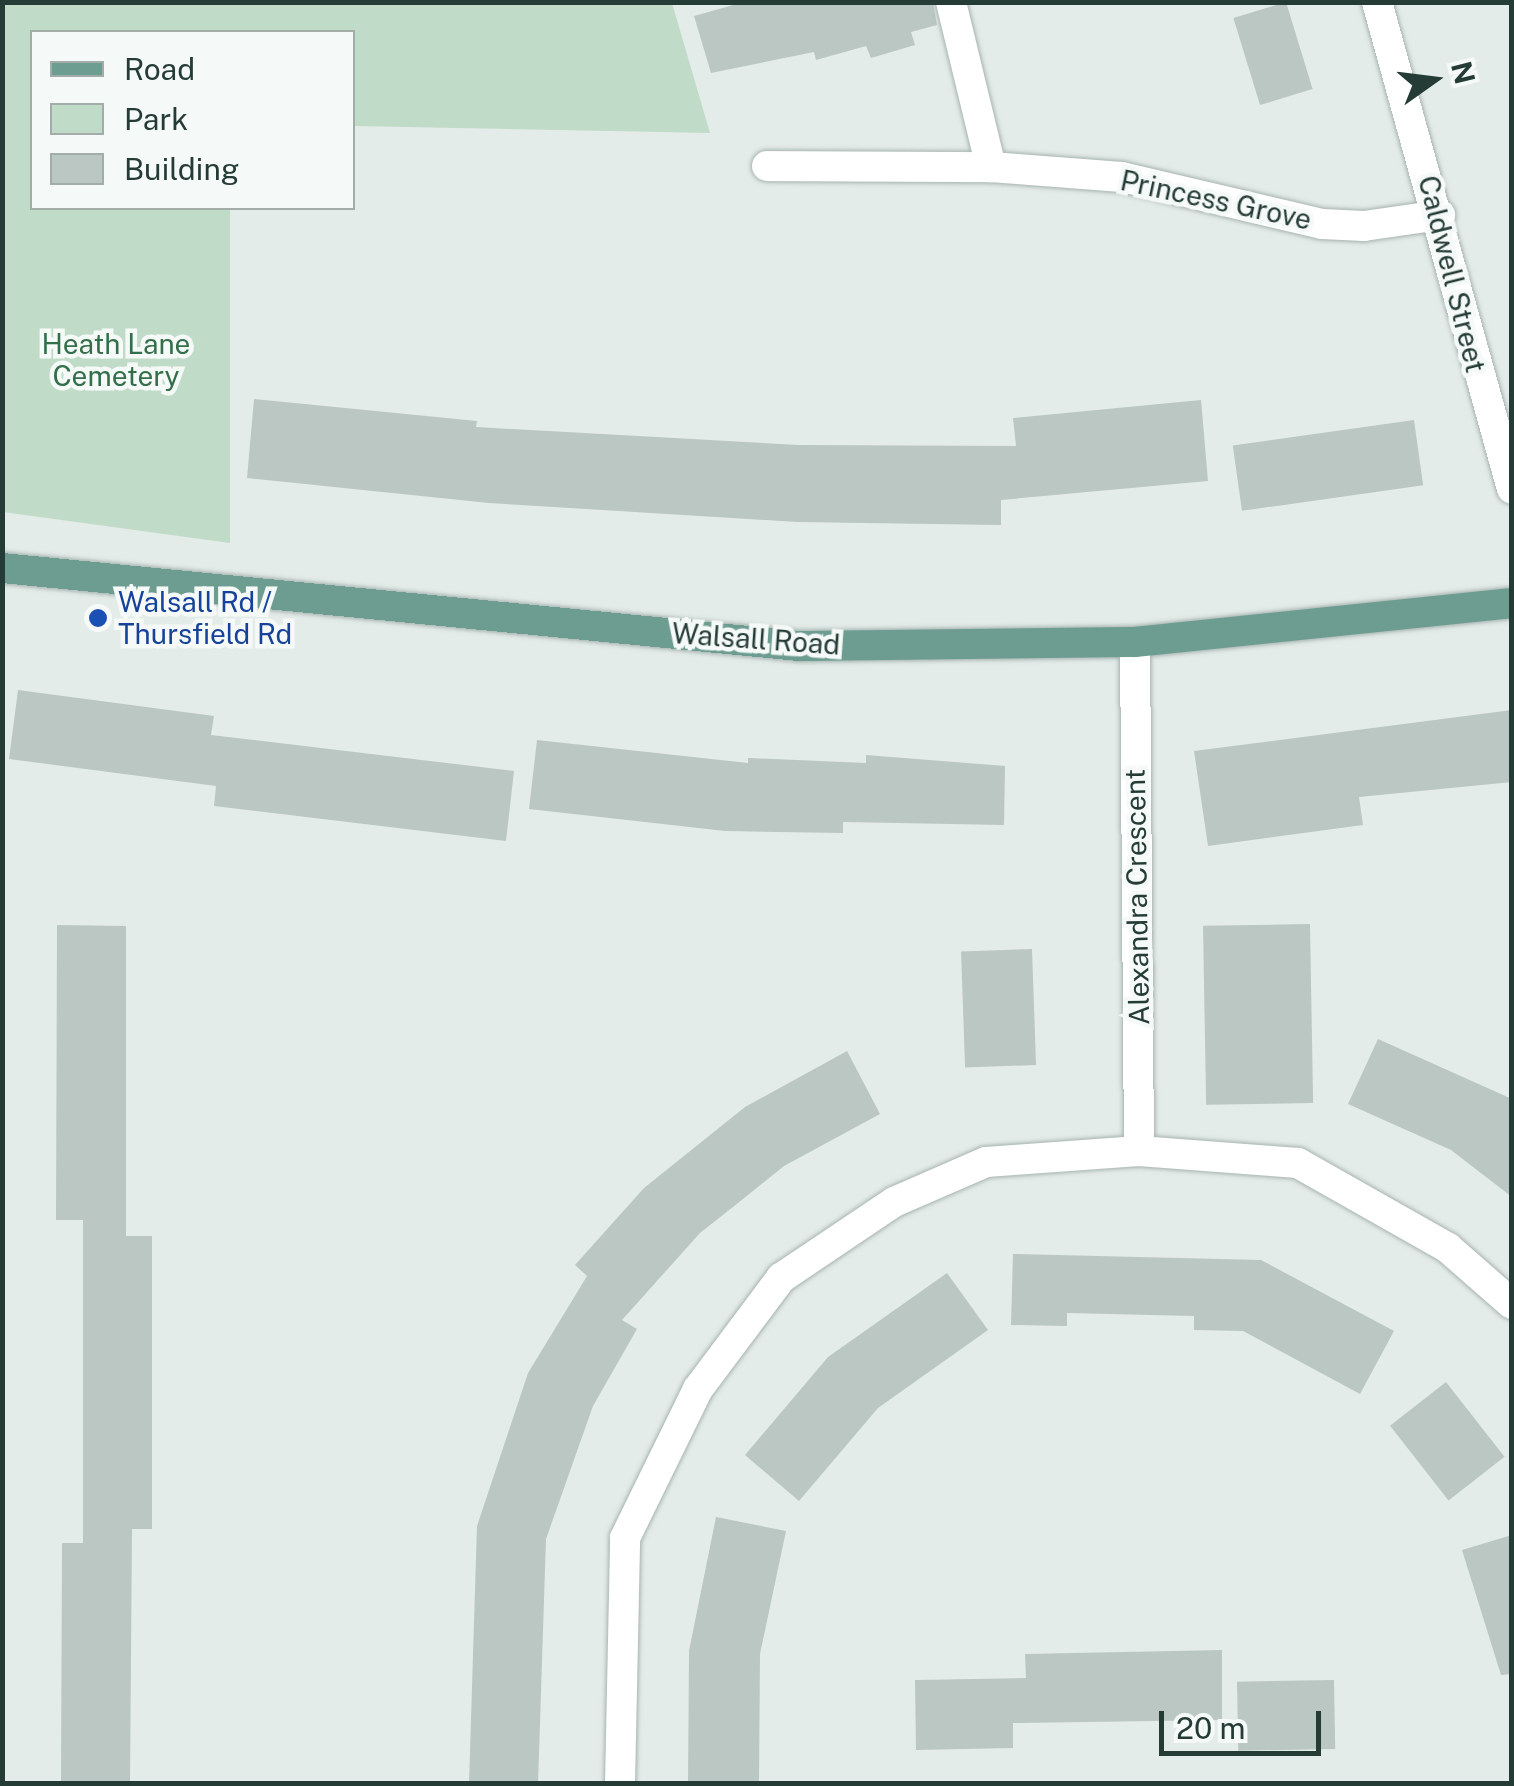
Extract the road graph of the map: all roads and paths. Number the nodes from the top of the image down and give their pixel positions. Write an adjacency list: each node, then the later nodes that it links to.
1 (951, 2): 4 (street)
2 (1376, 2): 5 (street, Caldwell Street)
3 (767, 166): 4 (street, Princess Grove)
4 (991, 167): 5 (street, Princess Grove)
5 (1440, 215): 6 (street, Caldwell Street)
6 (1512, 488)
7 (2, 568): 9 (main road, Walsall Road)
8 (1512, 602): 9 (main road, Walsall Road)
9 (1134, 642): 10 (street, Alexandra Crescent)
10 (1139, 1151): 11 (street); 12 (street)
11 (1512, 1304)
12 (620, 1784)

